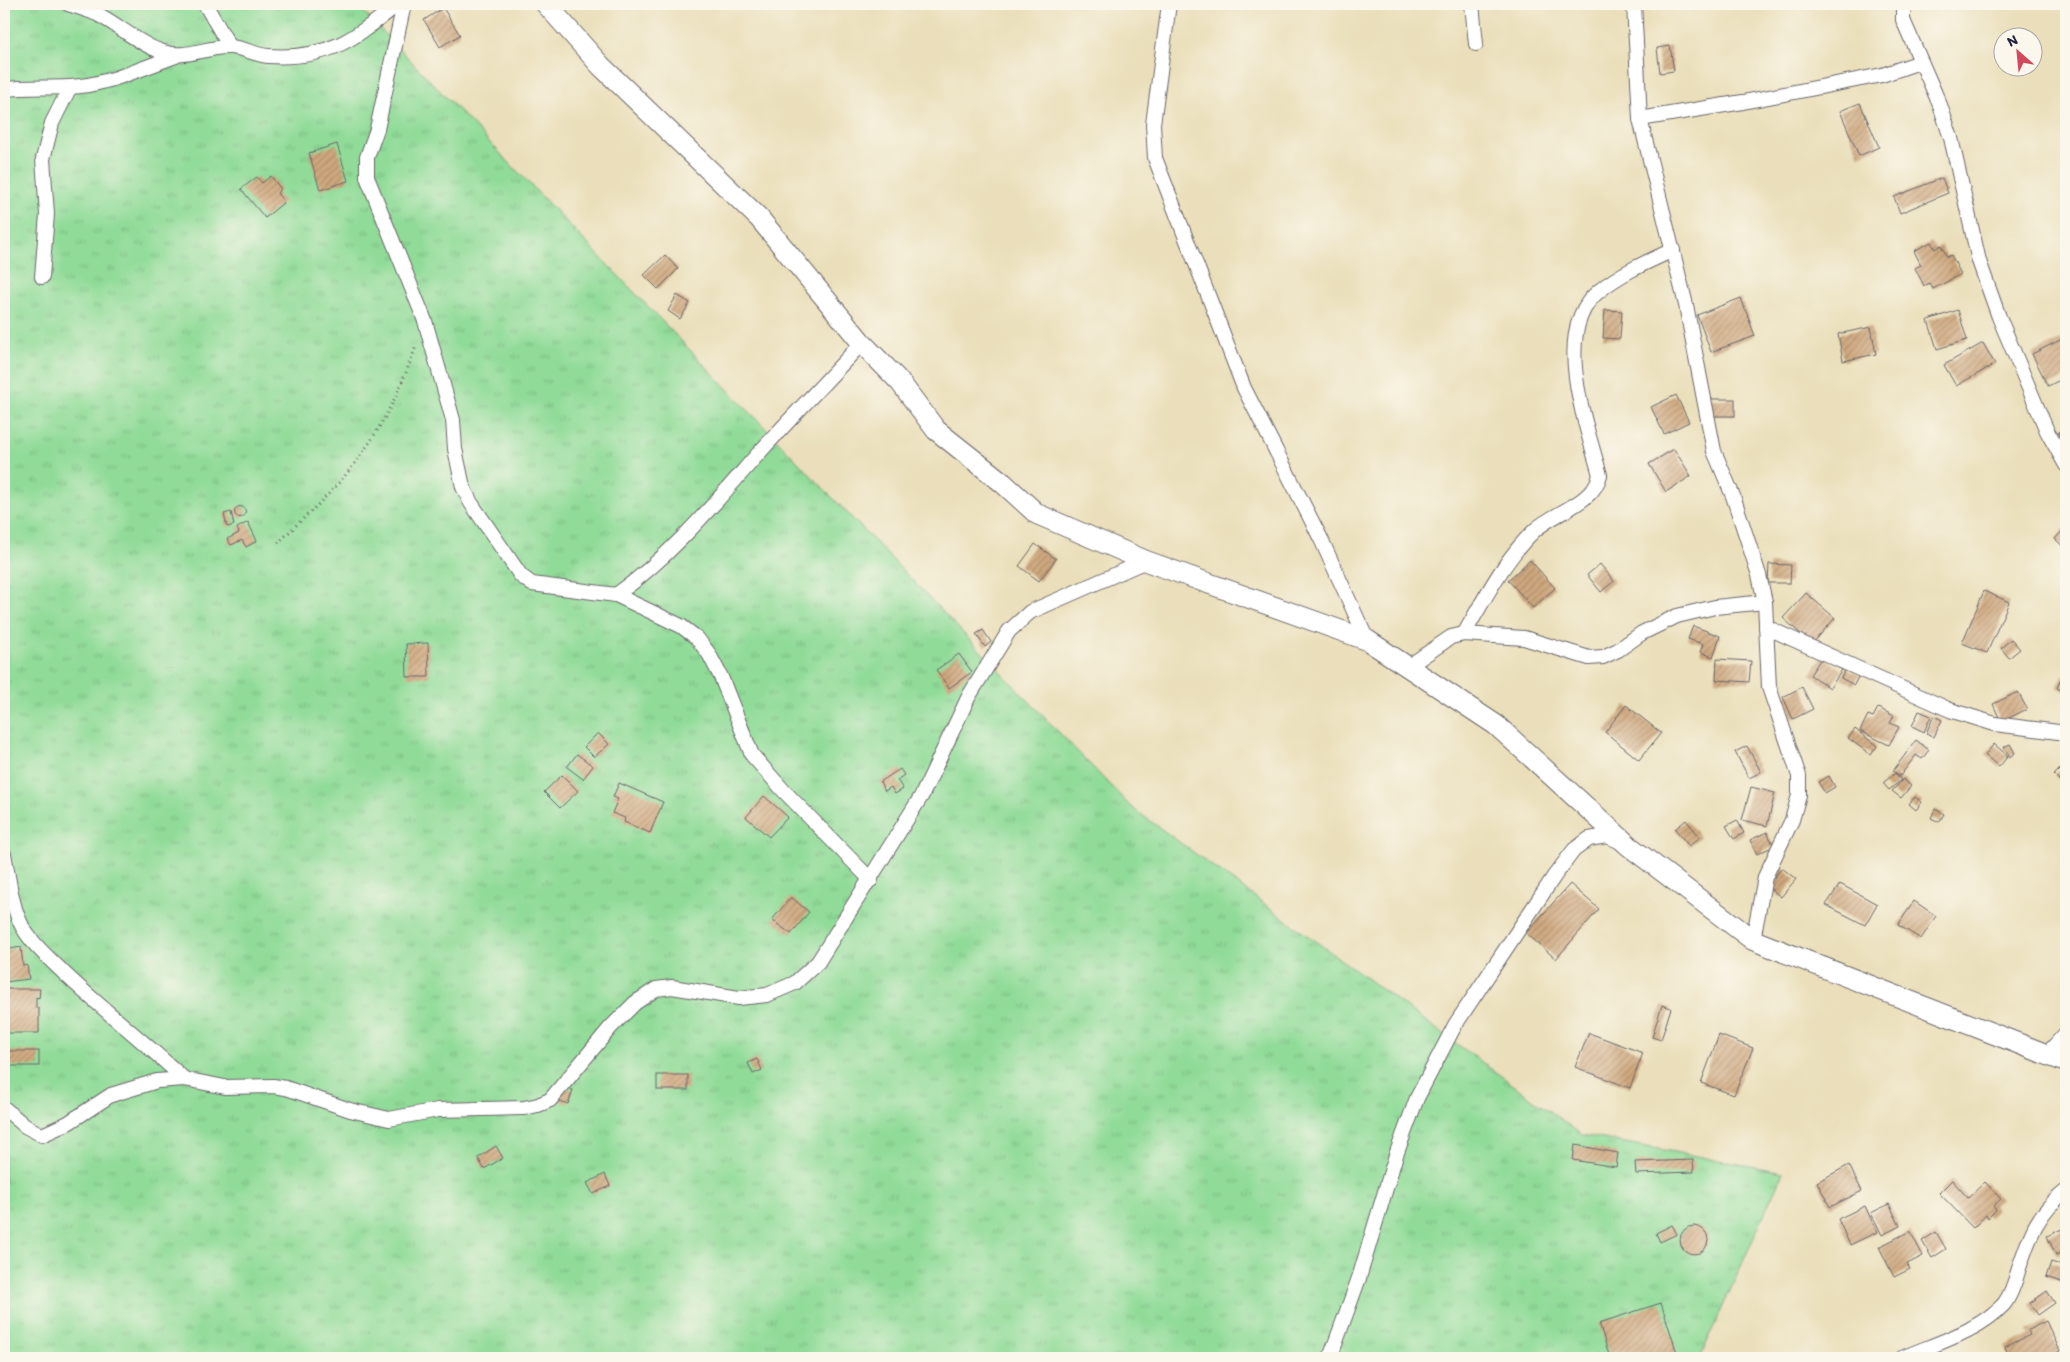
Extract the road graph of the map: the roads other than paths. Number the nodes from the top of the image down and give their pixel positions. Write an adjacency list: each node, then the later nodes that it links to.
1 (68, 4): 12 (street)
2 (205, 4): 11 (street)
3 (398, 4): 11 (street)
4 (404, 4): 22 (street)
5 (546, 4): 19 (street)
6 (1169, 4): 26 (street)
7 (1472, 4): 10 (street)
8 (1634, 4): 16 (street)
9 (1904, 4): 13 (street)
10 (1476, 44)
11 (230, 47): 12 (street)
12 (176, 56): 14 (street)
13 (1920, 62): 16 (street); 20 (street)
14 (70, 87): 15 (street); 18 (street)
15 (4, 89)
16 (1640, 120): 17 (street)
17 (1672, 250): 23 (street); 25 (street)
18 (42, 277)
19 (862, 343): 21 (street); 22 (street)
20 (2066, 464)
21 (1146, 562): 26 (street); 31 (street)
22 (616, 596): 31 (street)
23 (1765, 602): 24 (street); 25 (street)
24 (1766, 627): 28 (street); 32 (street)
25 (1464, 634): 27 (street)
26 (1367, 640): 27 (street)
27 (1406, 668): 29 (street)
28 (2066, 733)
29 (1628, 846): 32 (street); 39 (street)
30 (4, 854): 36 (street)
31 (871, 880): 36 (street)
32 (1753, 940): 34 (street)
33 (2066, 1034): 34 (street)
34 (2047, 1054): 35 (street)
35 (2066, 1062)
36 (184, 1078): 37 (street)
37 (4, 1108)
38 (2066, 1191): 40 (street)
39 (1330, 1358)
40 (1902, 1358)

